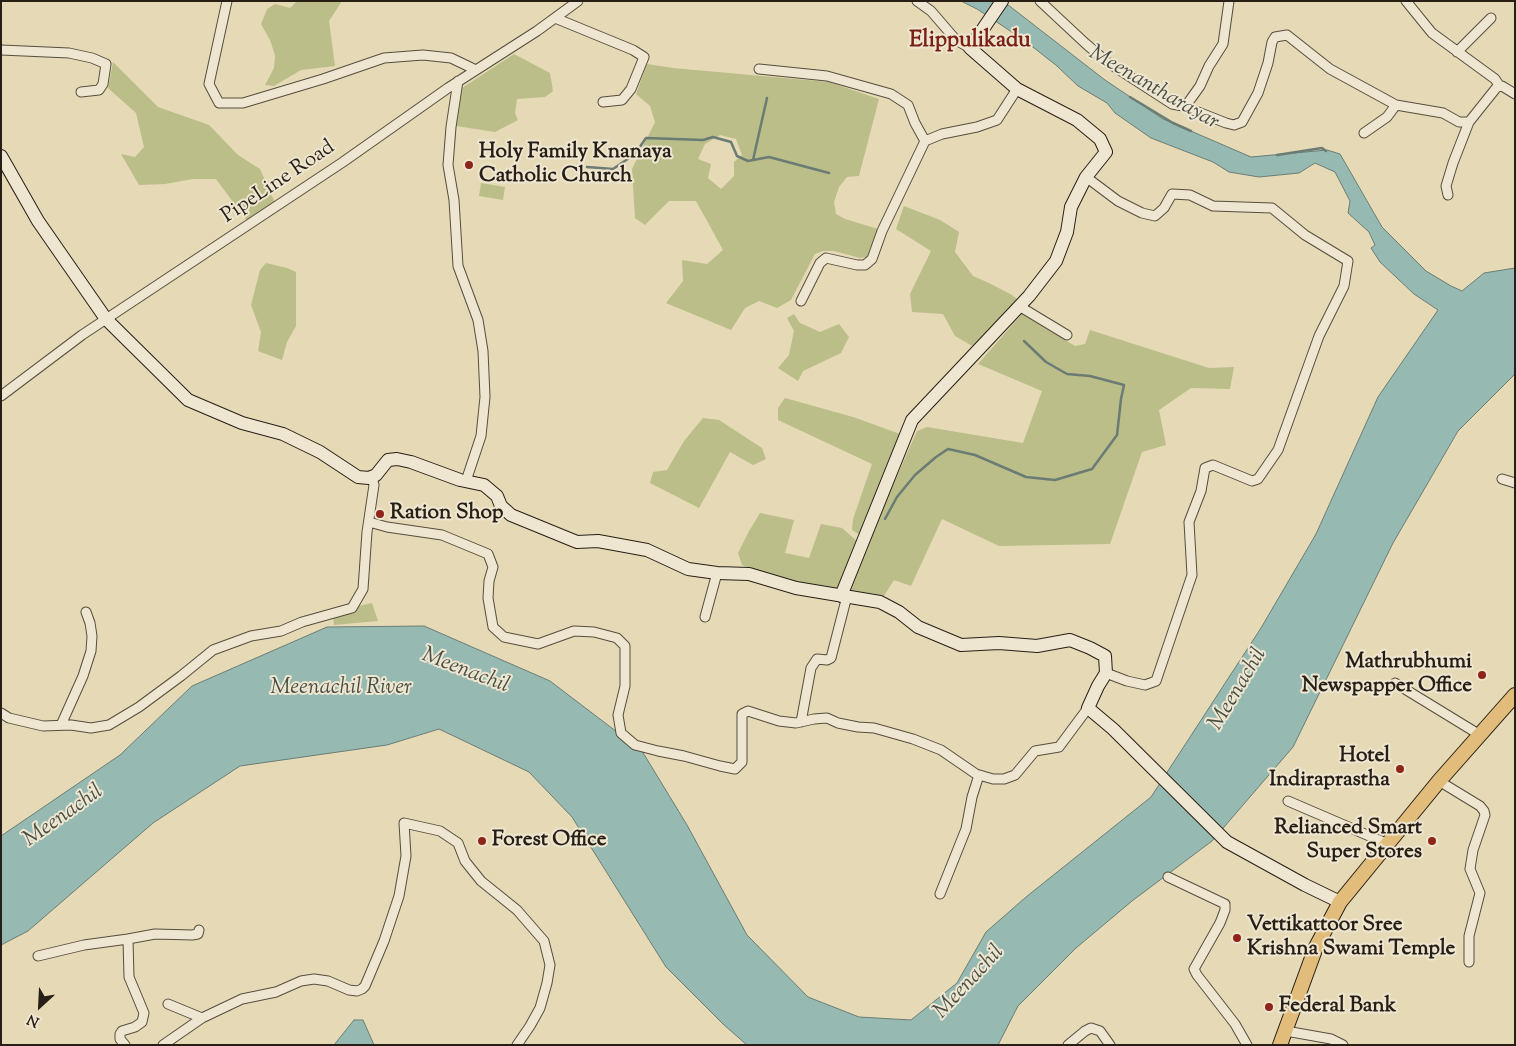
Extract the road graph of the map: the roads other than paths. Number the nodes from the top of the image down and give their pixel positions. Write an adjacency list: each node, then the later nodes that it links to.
1 (227, 1): 14 (street)
2 (578, 1): 8 (street, PipeLine Road)
3 (917, 1): 10 (street)
4 (1002, 1): 10 (main road)
5 (1040, 1): 22 (street)
6 (1229, 1): 22 (street)
7 (1406, 1): 12 (street)
8 (555, 18): 14 (street, PipeLine Road); 20 (street)
9 (1491, 18): 12 (street)
10 (970, 48): 17 (main road)
11 (1, 50): 18 (street)
12 (1457, 52): 16 (street)
13 (758, 69): 25 (street)
14 (476, 70): 15 (street, PipeLine Road)
15 (458, 81): 31 (street, PipeLine Road); 36 (street)
16 (1499, 86): 19 (street); 23 (street)
17 (1017, 89): 25 (street); 27 (main road)
18 (81, 92)
19 (1515, 94)
20 (603, 102)
21 (1396, 105): 22 (street); 23 (street); 24 (street)
22 (1185, 107)
23 (1469, 122): 28 (street)
24 (1364, 133)
25 (925, 140): 29 (street)
26 (1, 156): 31 (main road)
27 (1086, 177): 30 (main road); 43 (street)
28 (1448, 195)
29 (801, 301)
30 (1019, 306): 32 (street); 40 (main road)
31 (106, 319): 33 (street, PipeLine Road); 34 (main road)
32 (1067, 335)
33 (1, 396)
34 (372, 476): 36 (main road); 38 (street)
35 (1502, 479): 37 (street)
36 (466, 481): 39 (main road)
37 (1515, 484)
38 (369, 522): 48 (street); 49 (street)
39 (717, 573): 40 (main road); 42 (street)
40 (844, 596): 43 (main road); 48 (street)
41 (86, 612): 49 (street)
42 (704, 617)
43 (1106, 673): 46 (main road)
44 (1395, 683): 50 (street)
45 (1515, 696): 50 (main road)
46 (1088, 708): 51 (street); 57 (main road)
47 (1, 713): 49 (street)
48 (801, 722): 51 (street)
49 (61, 725)
50 (1480, 735): 52 (main road)
51 (979, 775): 56 (street)
52 (1439, 781): 54 (main road); 61 (street)
53 (1288, 801): 54 (street)
54 (1388, 844): 57 (main road)
55 (1168, 877): 70 (street)
56 (940, 894)
57 (1340, 902): 64 (main road)
58 (199, 930): 59 (street)
59 (128, 939): 60 (street); 65 (street)
60 (38, 956)
61 (1469, 962)
62 (168, 1004): 63 (street)
63 (202, 1018): 66 (street); 67 (street)
64 (1286, 1031): 71 (main road); 72 (street)
65 (125, 1045)
66 (163, 1045)
67 (517, 1045)
68 (1068, 1045): 69 (street)
69 (1110, 1045)
70 (1247, 1045)
71 (1280, 1045)
72 (1343, 1045)

